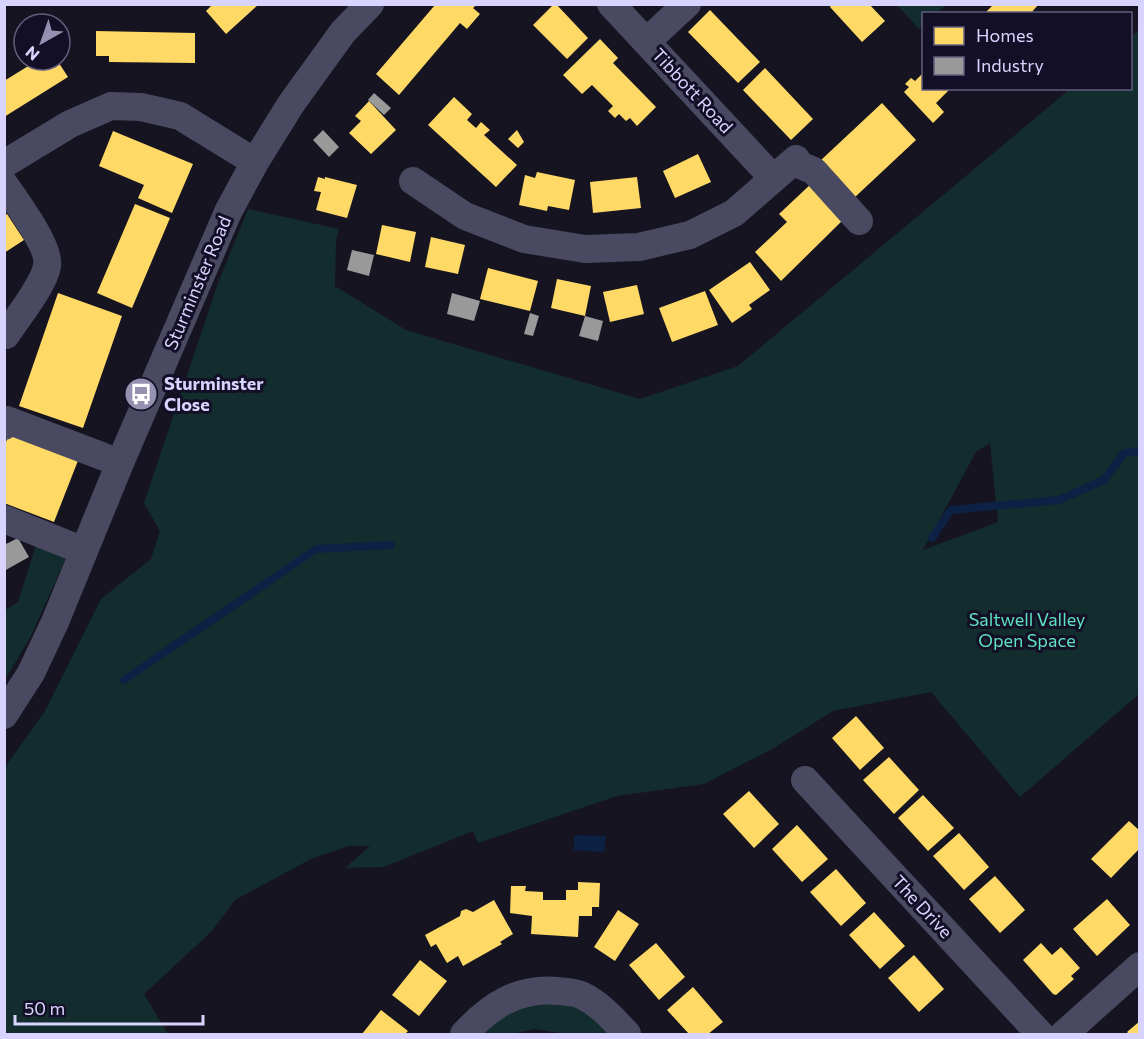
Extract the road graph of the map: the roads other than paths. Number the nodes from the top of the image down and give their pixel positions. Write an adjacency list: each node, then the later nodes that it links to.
1 (370, 4): 5 (street, Sturminster Road)
2 (611, 4): 4 (street, Tibbott Road)
3 (687, 4): 4 (street)
4 (646, 42): 7 (street, Tibbott Road)
5 (255, 162): 6 (street); 13 (street, Sturminster Road)
6 (4, 164)
7 (787, 166): 8 (street); 10 (street, Tibbott Road)
8 (413, 181)
9 (4, 184): 11 (street)
10 (860, 221)
11 (6, 334)
12 (4, 426): 13 (street)
13 (120, 464): 15 (street, Sturminster Road)
14 (4, 519): 15 (street)
15 (84, 551): 16 (street, Sturminster Road)
16 (4, 715)
17 (805, 780): 21 (street, The Drive)
18 (1140, 966): 22 (street)
19 (464, 1035): 20 (street)
20 (627, 1035)
21 (1040, 1035)
22 (1064, 1035)

